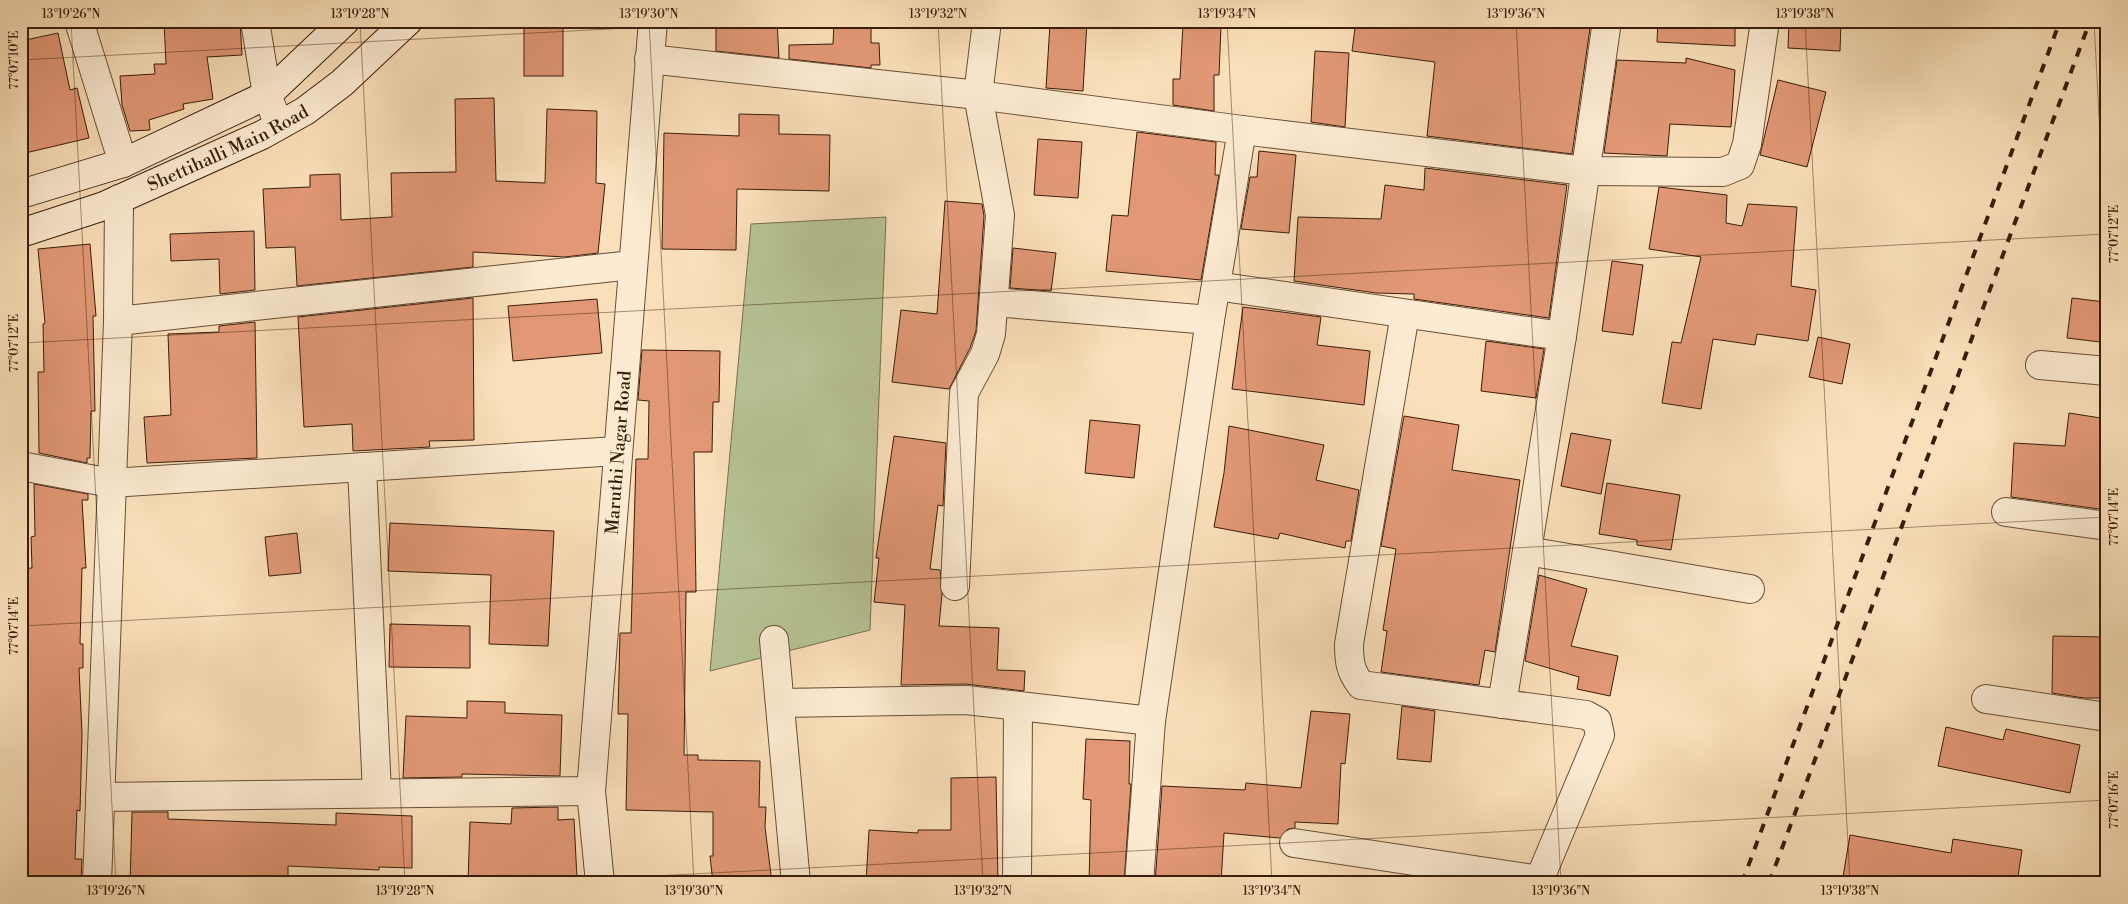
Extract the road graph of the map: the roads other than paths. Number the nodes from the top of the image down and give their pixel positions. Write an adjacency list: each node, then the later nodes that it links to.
1 (79, 21): 14 (street)
2 (255, 21): 10 (street)
3 (345, 21): 10 (street, Shettihalli Main Road)
4 (408, 21): 12 (street, Shettihalli Main Road)
5 (653, 21): 9 (street, Maruthi Nagar Road)
6 (987, 21): 11 (street)
7 (1607, 21): 15 (street)
8 (1765, 21): 15 (street)
9 (649, 59): 11 (street); 19 (street, Maruthi Nagar Road)
10 (267, 95): 12 (street); 14 (street, Shettihalli Main Road)
11 (978, 95): 13 (street); 21 (street)
12 (279, 125): 17 (street, Shettihalli Main Road)
13 (1242, 130): 15 (street); 20 (street)
14 (123, 164): 16 (street, Shettihalli Main Road)
15 (1585, 171): 25 (street)
16 (21, 194)
17 (119, 199): 18 (street, Shettihalli Main Road); 24 (street)
18 (21, 233)
19 (632, 265): 24 (street); 28 (street, Maruthi Nagar Road)
20 (1216, 286): 22 (street); 23 (street)
21 (994, 302): 23 (street); 35 (street)
22 (1405, 314): 25 (street); 40 (street)
23 (1210, 320): 43 (street)
24 (118, 321): 31 (street)
25 (1562, 336): 34 (street)
26 (2040, 365): 27 (street)
27 (2107, 371)
28 (617, 451): 30 (street); 44 (street, Maruthi Nagar Road)
29 (21, 466): 31 (street)
30 (362, 467): 31 (street); 45 (street)
31 (111, 484): 46 (street)
32 (2006, 512): 33 (street)
33 (2107, 526)
34 (1527, 551): 36 (street); 40 (street)
35 (955, 586)
36 (1750, 589)
37 (774, 640): 39 (street)
38 (1986, 699): 42 (street)
39 (780, 703): 41 (street); 51 (street)
40 (1502, 704): 48 (street)
41 (1018, 706): 43 (street); 52 (street)
42 (2107, 717)
43 (1151, 721): 53 (street)
44 (591, 791): 45 (street); 50 (street, Maruthi Nagar Road)
45 (377, 794): 46 (street)
46 (100, 797): 49 (street)
47 (1294, 843): 48 (street)
48 (1539, 881)
49 (98, 883)
50 (600, 883)
51 (796, 883)
52 (1017, 883)
53 (1139, 883)

